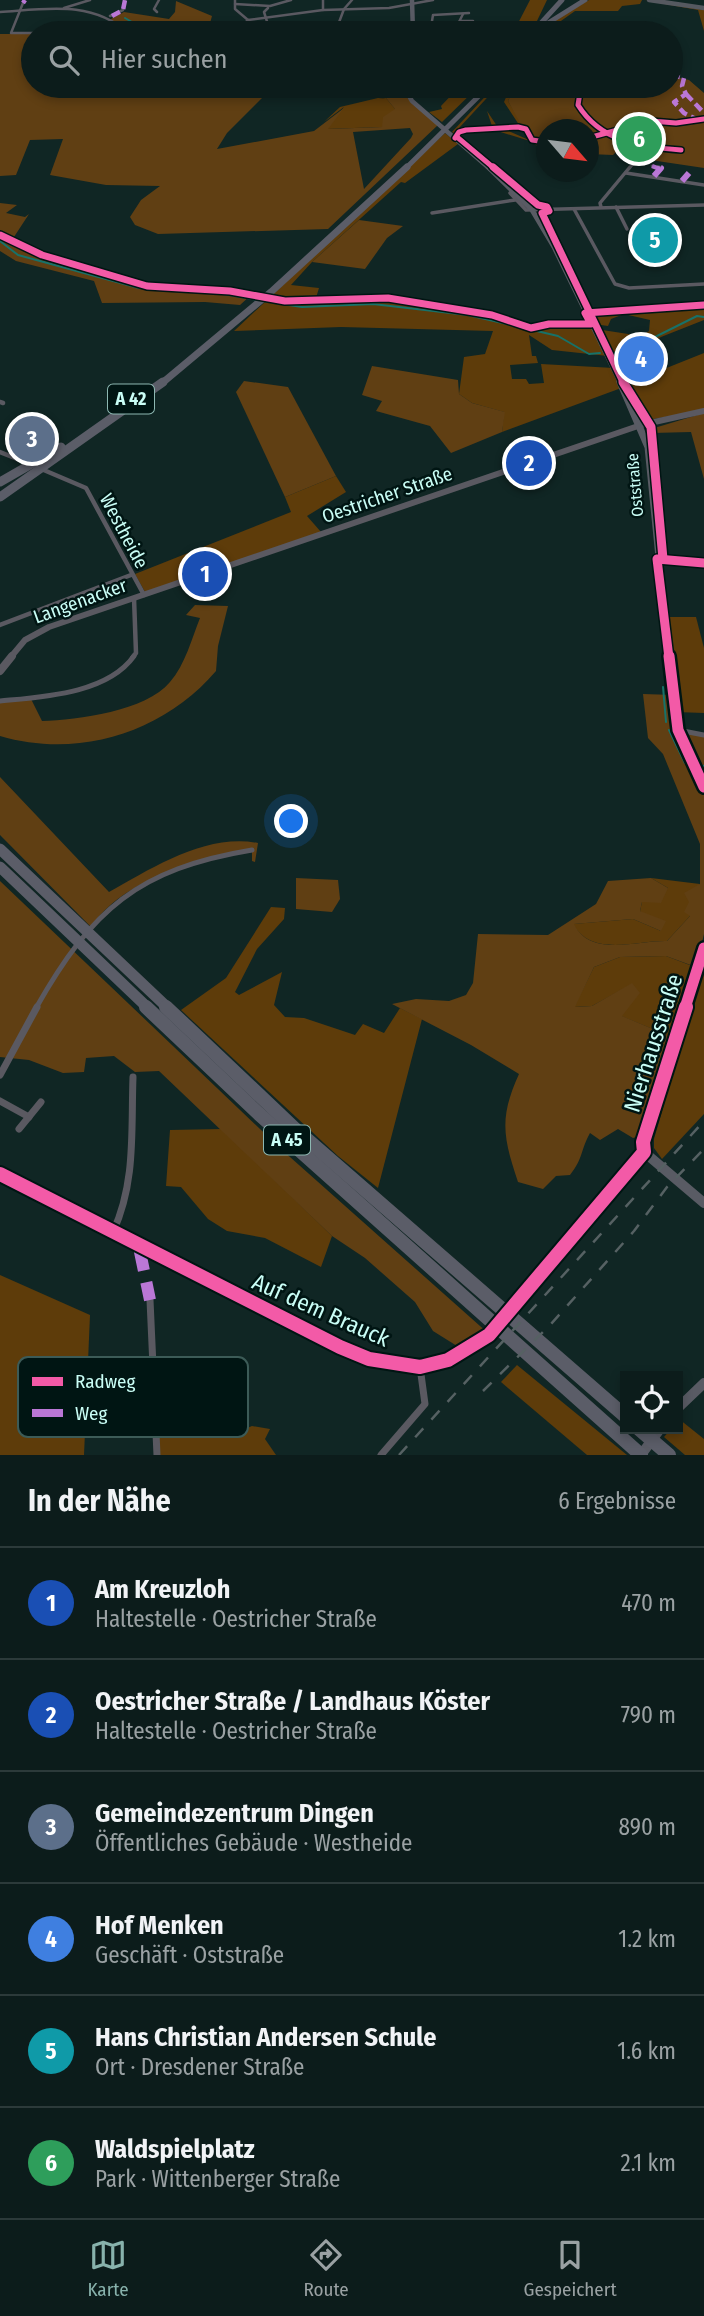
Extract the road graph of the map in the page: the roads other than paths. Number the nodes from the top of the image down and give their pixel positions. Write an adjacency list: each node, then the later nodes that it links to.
1 (90, 0): 19 (street)
2 (125, 0): 28 (street)
3 (159, 0): 25 (street)
4 (291, 0): 14 (street)
5 (323, 0): 22 (street)
6 (352, 0): 20 (street)
7 (433, 0): 15 (street)
8 (551, 0): 38 (highway)
9 (562, 0): 39 (highway)
10 (568, 0): 40 (highway)
11 (649, 0): 18 (main road)
12 (659, 0): 18 (main road)
13 (582, 1): 41 (highway)
14 (235, 2): 30 (street)
15 (411, 2): 20 (street); 34 (main road)
16 (23, 3): 23 (street)
17 (268, 8): 29 (street)
18 (704, 8)
19 (61, 9): 21 (street); 28 (street)
20 (344, 9): 22 (street); 33 (street)
21 (52, 10): 23 (street); 31 (street)
22 (323, 10): 29 (street)
23 (20, 11): 24 (street); 42 (street)
24 (0, 12)
25 (157, 12)
26 (463, 13): 27 (street); 35 (street); 36 (street)
27 (470, 13)
28 (111, 16): 32 (street)
29 (267, 19): 30 (street)
30 (248, 20)
31 (53, 21)
32 (116, 21)
33 (340, 21)
34 (411, 21)
35 (432, 21)
36 (460, 21): 37 (street)
37 (473, 21)
38 (546, 21)
39 (547, 21)
40 (547, 21)
41 (548, 21)
42 (21, 33)
43 (410, 98): 55 (main road, Oststraße)
44 (471, 98): 66 (highway, A 42)
45 (477, 98): 66 (highway, A 42)
46 (640, 156): 50 (street)
47 (652, 166): 48 (street)
48 (661, 168): 49 (street); 52 (street)
49 (668, 169)
50 (626, 173): 52 (street); 58 (street)
51 (689, 173): 53 (street)
52 (654, 176): 53 (street)
53 (682, 181): 54 (street)
54 (704, 185)
55 (514, 190): 56 (street); 61 (main road, Oststraße)
56 (515, 200): 61 (street); 62 (street)
57 (704, 205): 59 (street)
58 (601, 207): 59 (street); 60 (street)
59 (616, 207): 63 (street)
60 (574, 209): 61 (street); 64 (street)
61 (532, 210): 70 (main road, Oststraße)
62 (432, 213)
63 (627, 229)
64 (615, 284): 65 (street)
65 (704, 284)
66 (259, 299): 74 (highway, A 42); 75 (highway, A 42)
67 (704, 305): 68 (street)
68 (680, 307)
69 (704, 411): 70 (street, Oestricher Straße)
70 (641, 425): 76 (main road, Oststraße); 79 (street, Oestricher Straße)
71 (0, 452): 72 (street, Westheide)
72 (21, 461): 73 (street, Westheide)
73 (53, 474): 78 (street, Westheide)
74 (0, 482)
75 (0, 496)
76 (657, 559): 77 (street); 84 (main road)
77 (704, 563)
78 (131, 575): 79 (street, Westheide); 81 (street)
79 (144, 595): 80 (street, Langenacker)
80 (134, 598): 82 (street, Langenacker); 83 (street)
81 (0, 625)
82 (0, 671)
83 (0, 701)
84 (678, 730): 85 (street); 86 (main road)
85 (704, 734)
86 (704, 787)
87 (0, 849): 90 (highway, A 45)
88 (252, 850): 92 (street)
89 (0, 867): 90 (highway, A 45)
90 (62, 918): 103 (highway, A 45)
91 (704, 948): 98 (main road, Nierhausstraße)
92 (0, 1075)
93 (133, 1077): 101 (street)
94 (0, 1101): 96 (street)
95 (41, 1102): 96 (street)
96 (29, 1117): 97 (street)
97 (19, 1129)
98 (644, 1152): 100 (main road); 105 (street, Auf dem Brauck)
99 (0, 1174): 101 (street, Auf dem Brauck)
100 (704, 1203)
101 (113, 1232): 105 (street, Auf dem Brauck)
102 (150, 1300): 104 (street)
103 (483, 1305): 108 (highway, A 45); 115 (highway, A 45)
104 (153, 1357)
105 (420, 1367): 114 (street)
106 (704, 1383): 107 (main road)
107 (683, 1403)
108 (620, 1412)
109 (645, 1434): 112 (highway)
110 (656, 1434): 115 (main road)
111 (156, 1437): 113 (street)
112 (669, 1454)
113 (157, 1455)
114 (381, 1455)
115 (641, 1455)

